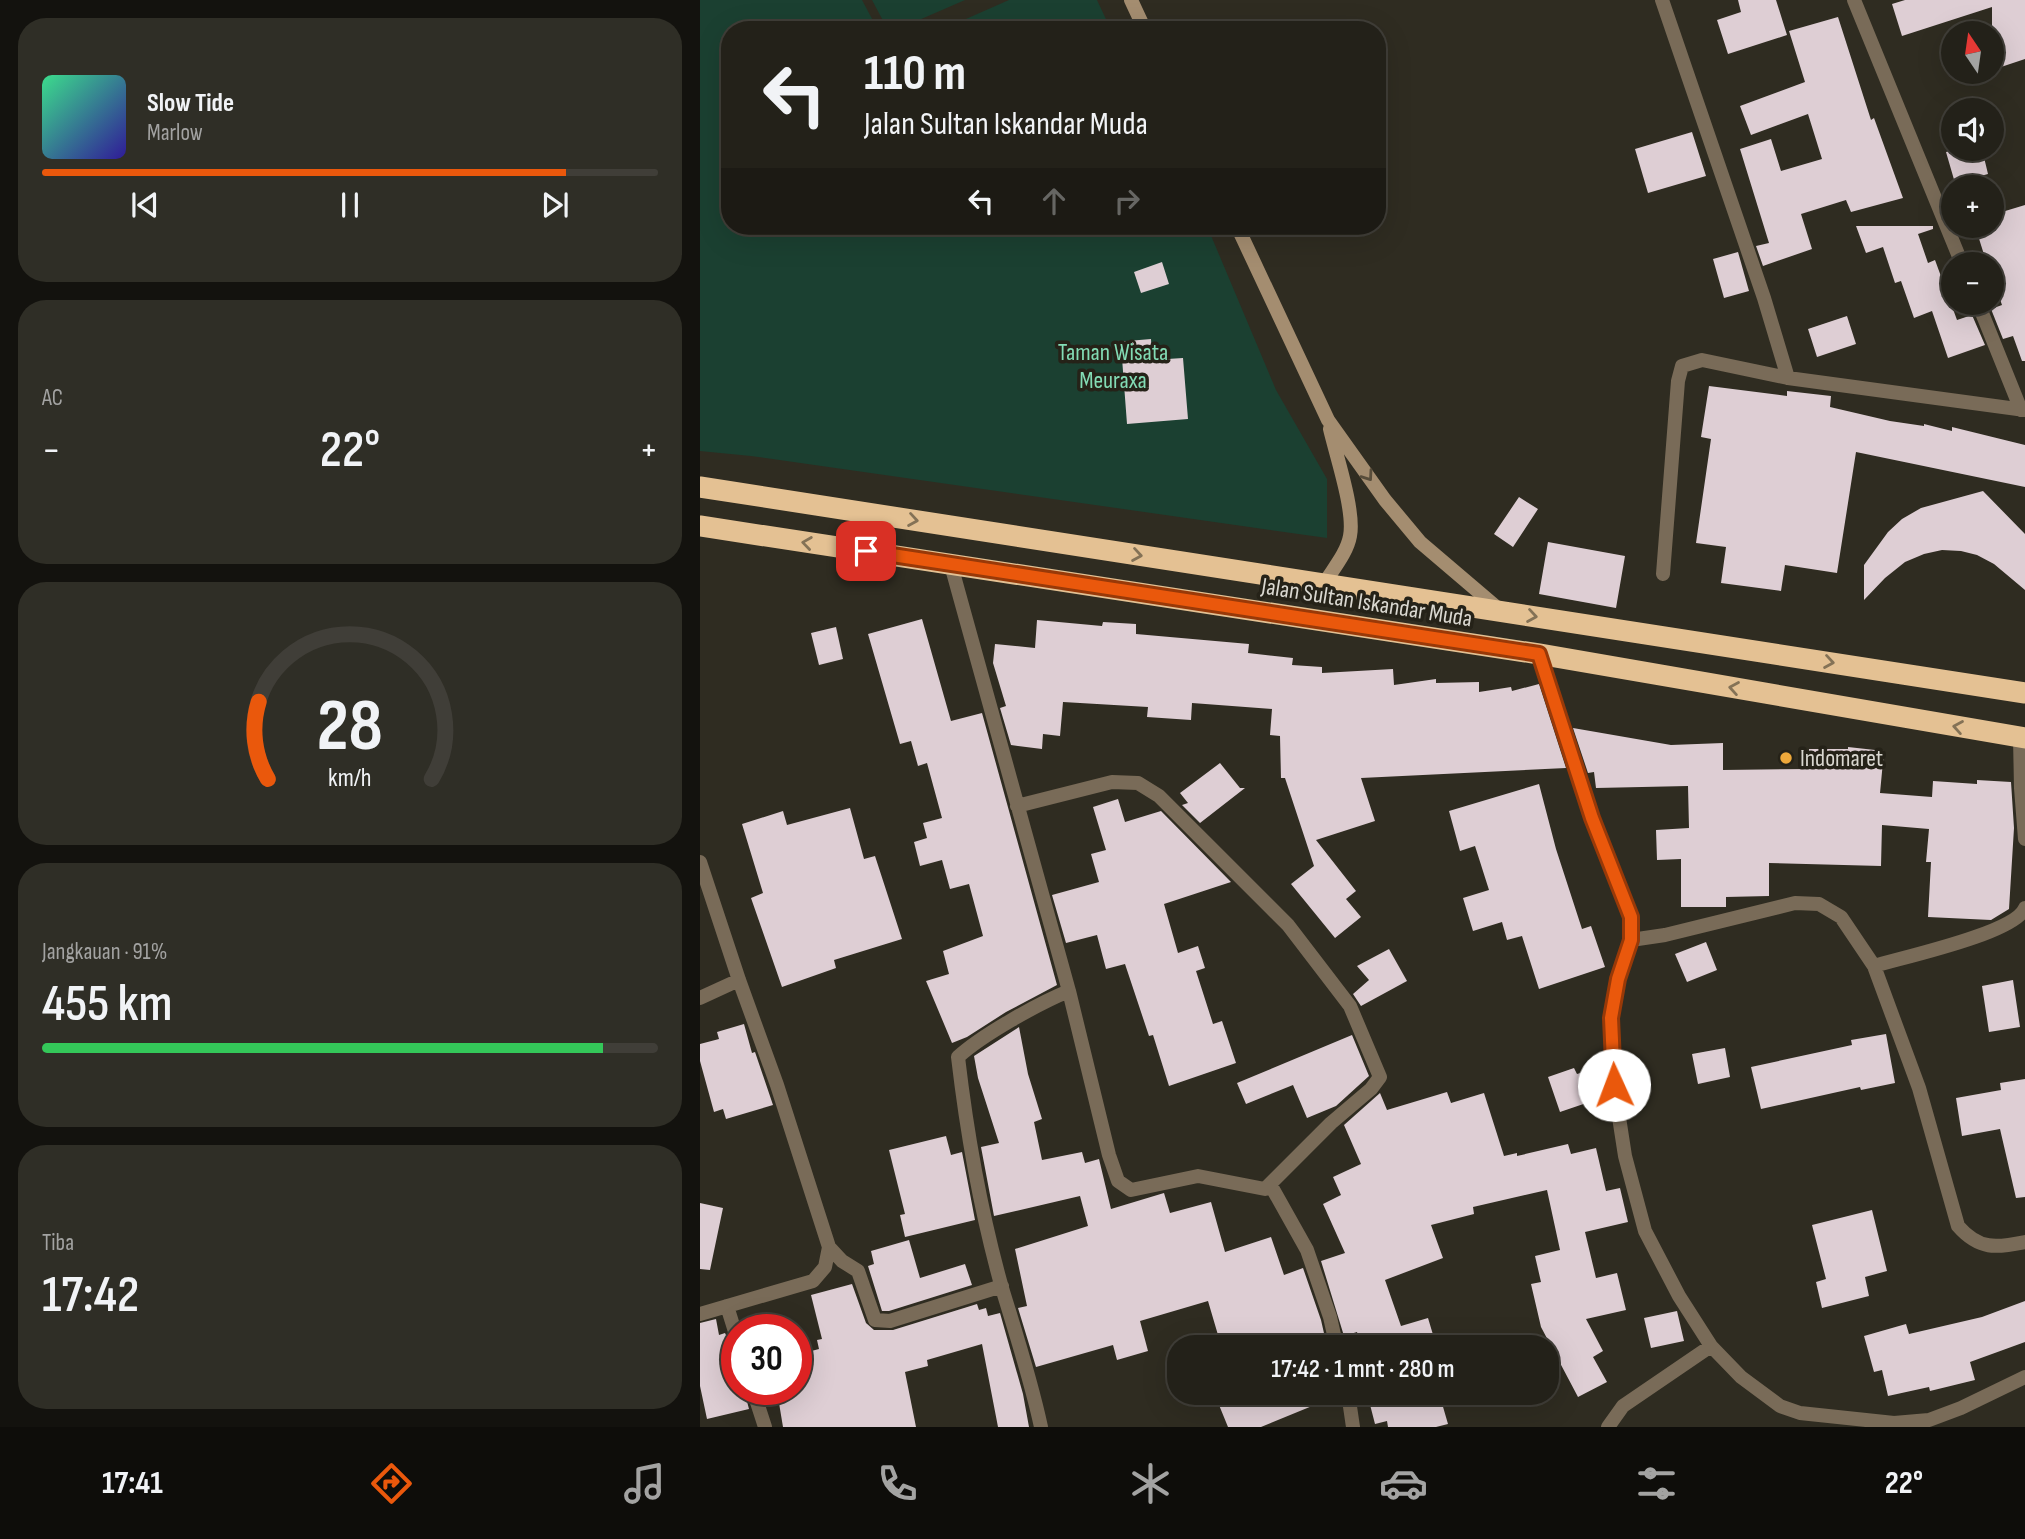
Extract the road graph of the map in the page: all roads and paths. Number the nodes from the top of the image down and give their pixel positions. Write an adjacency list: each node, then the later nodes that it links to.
1 (1131, 0): 4 (street)
2 (1662, 0): 8 (street)
3 (1854, 0): 6 (street)
4 (1141, 21)
5 (1241, 235): 10 (street)
6 (1957, 252)
7 (1983, 315): 9 (street)
8 (1788, 378): 9 (street); 14 (street)
9 (2023, 410)
10 (1328, 421): 15 (street); 16 (street, one-way to 16)
11 (700, 487): 15 (highway, Jalan Sultan Iskandar Muda, one-way to 15)
12 (700, 526): 13 (highway, Jalan Sultan Iskandar Muda, one-way to 12)
13 (951, 565): 17 (highway, Jalan Sultan Iskandar Muda); 20 (street)
14 (1663, 574)
15 (1324, 584): 16 (highway, Jalan Sultan Iskandar Muda)
16 (1502, 611): 18 (highway, Jalan Sultan Iskandar Muda, one-way to 18)
17 (1539, 654): 19 (highway, Jalan Sultan Iskandar Muda, one-way to 17); 24 (street)
18 (2025, 693)
19 (2022, 738): 21 (street)
20 (1017, 806): 27 (street); 29 (street)
21 (2025, 839)
22 (700, 862): 26 (street)
23 (2025, 908): 25 (street)
24 (1631, 940): 25 (street); 37 (street)
25 (1874, 966): 30 (street)
26 (739, 980): 28 (street); 31 (street)
27 (1069, 991): 29 (street); 32 (street)
28 (700, 998)
29 (1270, 1184): 36 (street)
30 (2025, 1242)
31 (829, 1247): 32 (street); 33 (street)
32 (1002, 1286): 43 (street)
33 (727, 1306): 34 (street); 35 (street)
34 (700, 1314)
35 (730, 1314)
36 (1334, 1335)
37 (1711, 1346): 41 (street); 45 (street)
38 (2025, 1377): 41 (street)
39 (758, 1405): 42 (street)
40 (1350, 1405): 44 (street)
41 (1816, 1421)
42 (765, 1427)
43 (1041, 1427)
44 (1353, 1427)
45 (1608, 1427)

